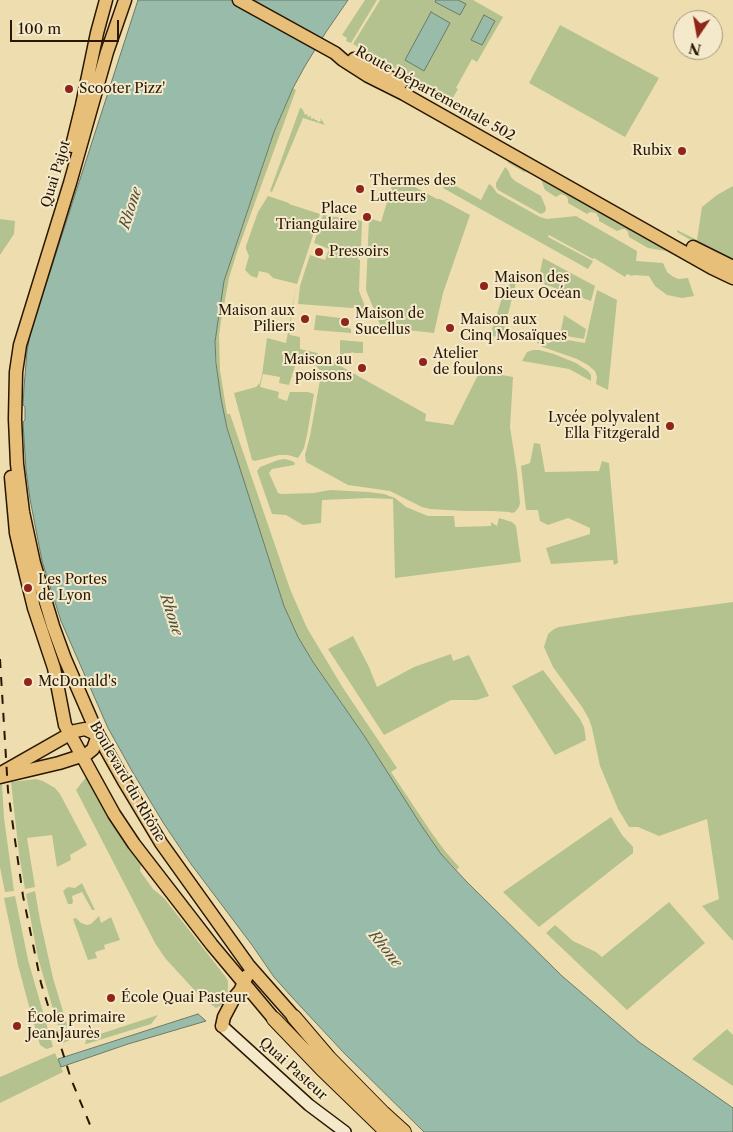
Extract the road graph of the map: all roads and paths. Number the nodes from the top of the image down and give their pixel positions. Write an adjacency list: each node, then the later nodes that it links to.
1 (106, 0): 9 (main road, Quai Pajot)
2 (117, 0): 5 (main road)
3 (125, 0): 5 (main road, Quai Pajot)
4 (239, 0): 6 (main road)
5 (107, 52): 10 (main road, Quai Pajot)
6 (335, 53): 7 (main road, Route Départementale 502); 8 (main road, Route Départementale 502)
7 (733, 267)
8 (733, 278)
9 (16, 329): 11 (main road, Boulevard du Rhône)
10 (18, 356): 12 (main road, Boulevard du Rhône)
11 (70, 734): 12 (main road); 13 (main road, Boulevard du Rhône); 14 (main road)
12 (98, 735): 13 (main road); 16 (main road, Boulevard du Rhône)
13 (81, 756): 14 (main road); 15 (main road, Boulevard du Rhône)
14 (0, 775)
15 (212, 945): 17 (main road, Boulevard du Rhône); 19 (main road)
16 (249, 966): 17 (main road); 20 (main road, Boulevard du Rhône)
17 (244, 983): 18 (main road, Boulevard du Rhône); 19 (main road)
18 (254, 995): 19 (main road); 21 (main road, Boulevard du Rhône)
19 (234, 998): 22 (main road)
20 (294, 1017): 25 (highway, Boulevard du Rhône)
21 (274, 1019): 24 (highway, Boulevard du Rhône)
22 (222, 1026): 23 (main road, Quai Pasteur)
23 (345, 1132)
24 (386, 1132)
25 (404, 1132)

